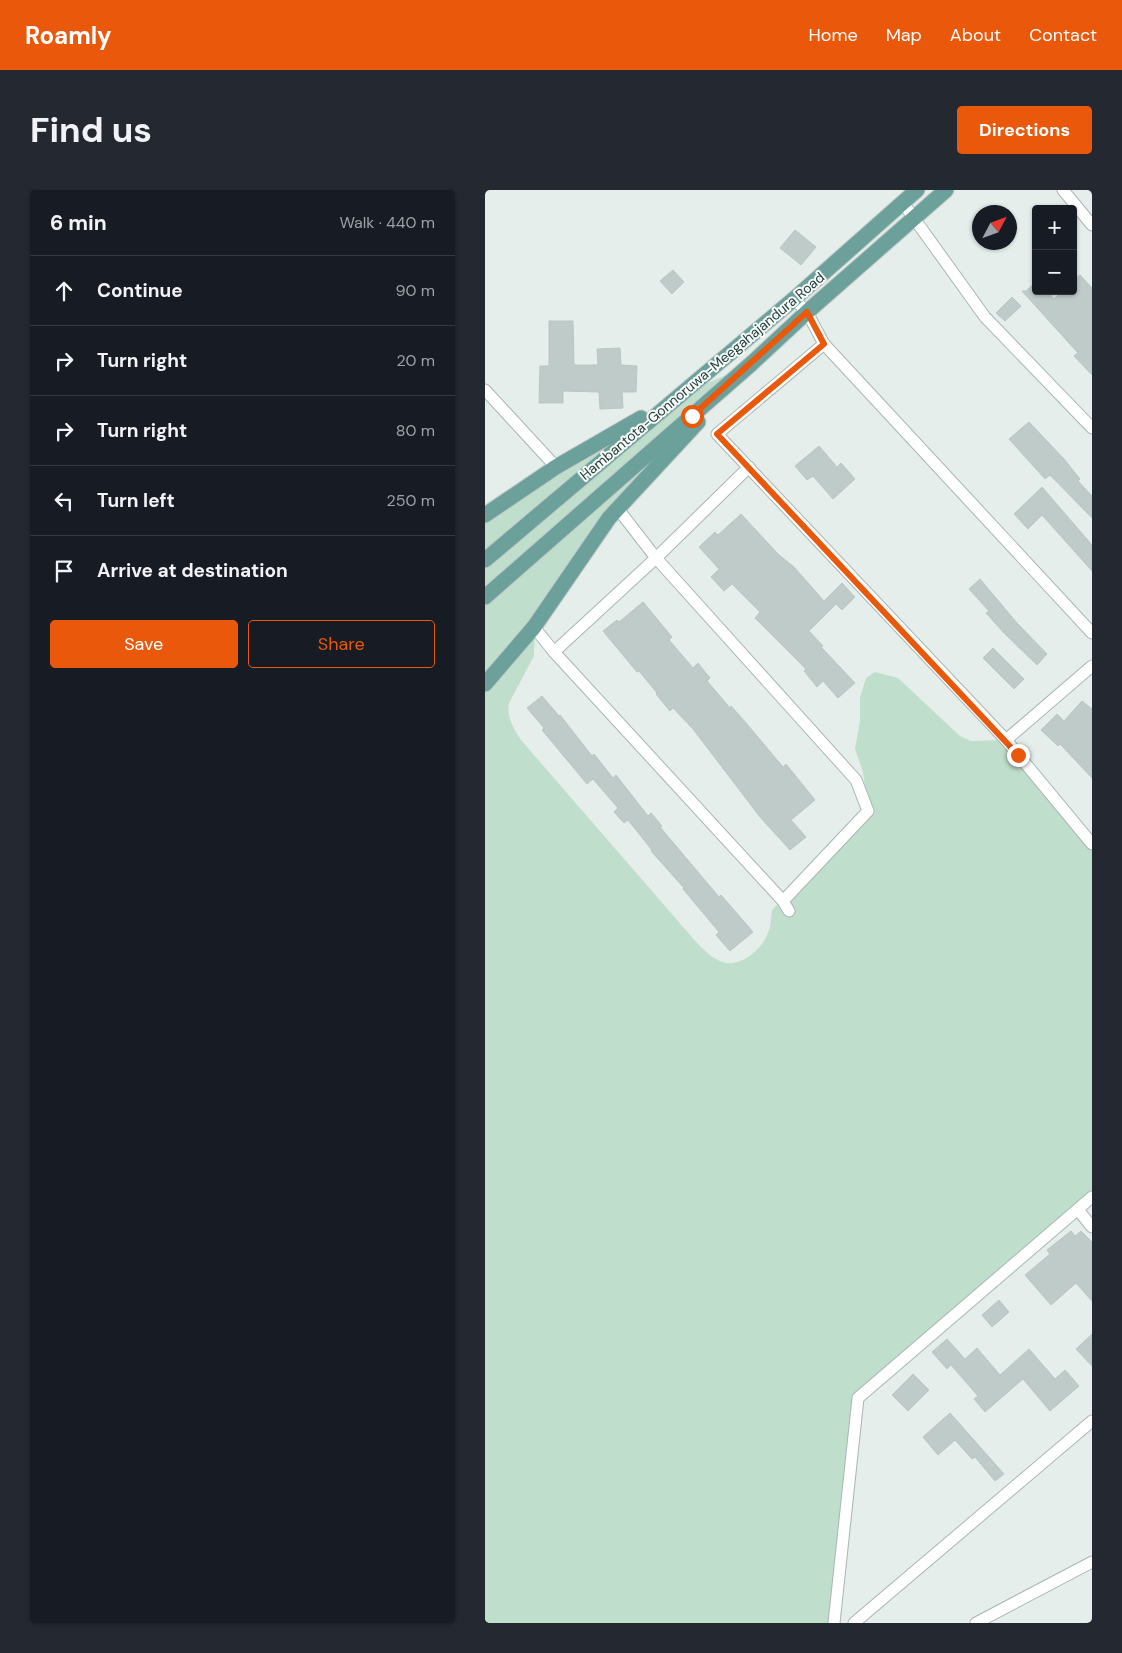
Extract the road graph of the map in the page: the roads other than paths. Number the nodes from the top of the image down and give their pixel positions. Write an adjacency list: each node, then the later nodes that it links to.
1 (917, 190): 4 (main road, Hambantota-Gonnoruwa-Meegahajandura Road)
2 (946, 190): 5 (main road, Hambantota-Gonnoruwa-Meegahajandura Road)
3 (1063, 190): 6 (street)
4 (903, 203): 5 (street); 7 (main road, Hambantota-Gonnoruwa-Meegahajandura Road)
5 (915, 217): 8 (main road, Hambantota-Gonnoruwa-Meegahajandura Road); 13 (street)
6 (1092, 225)
7 (794, 299): 8 (street); 12 (main road, Hambantota-Gonnoruwa-Meegahajandura Road)
8 (807, 312): 9 (street); 10 (main road, Hambantota-Gonnoruwa-Meegahajandura Road)
9 (824, 344): 14 (street); 22 (street)
10 (751, 364): 16 (main road); 20 (main road, Hambantota-Gonnoruwa-Meegahajandura Road)
11 (485, 390): 15 (street)
12 (676, 397): 15 (main road); 19 (main road, Hambantota-Gonnoruwa-Meegahajandura Road)
13 (1092, 428)
14 (749, 467): 18 (street); 26 (street)
15 (556, 468): 17 (main road)
16 (617, 509): 18 (street); 21 (main road)
17 (485, 514)
18 (656, 558): 23 (street); 28 (street)
19 (485, 560)
20 (485, 597)
21 (535, 627): 23 (street); 25 (main road)
22 (1092, 633)
23 (555, 652): 28 (street)
24 (1092, 666): 26 (street)
25 (485, 684)
26 (1006, 740): 27 (street)
27 (1092, 844)
28 (783, 901): 29 (street)
29 (789, 911)
30 (1092, 1197): 31 (street)
31 (1078, 1210): 32 (street); 35 (street)
32 (1092, 1227)
33 (1092, 1421): 36 (street)
34 (1092, 1562): 37 (street)
35 (834, 1623)
36 (853, 1623)
37 (976, 1623)

